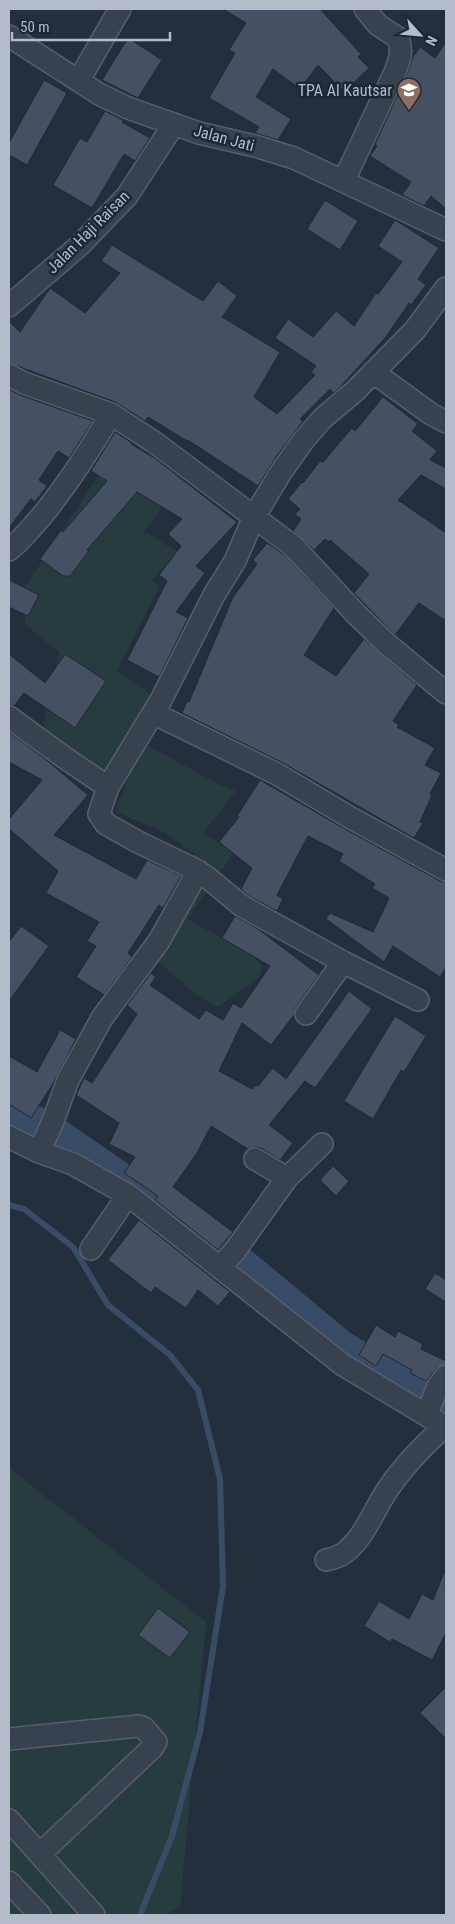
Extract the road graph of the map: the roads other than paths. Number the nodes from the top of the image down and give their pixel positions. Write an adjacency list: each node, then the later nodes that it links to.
1 (120, 9): 4 (street)
2 (365, 9): 6 (street)
3 (9, 36): 4 (street, Jalan Jati)
4 (79, 80): 5 (street, Jalan Jati)
5 (174, 124): 6 (street, Jalan Jati); 9 (street, Jalan Haji Raisan)
6 (344, 180): 7 (street, Jalan Jati)
7 (446, 230)
8 (446, 288): 10 (street)
9 (9, 306)
10 (372, 372): 13 (street); 14 (street)
11 (9, 375): 12 (street)
12 (110, 414): 14 (street); 15 (street)
13 (446, 422)
14 (254, 517): 16 (street); 17 (street)
15 (9, 550)
16 (446, 693)
17 (153, 713): 19 (street); 20 (street)
18 (9, 717): 19 (street)
19 (108, 787): 21 (street)
20 (446, 870)
21 (198, 871): 22 (street); 27 (street)
22 (343, 962): 23 (street); 24 (street)
23 (418, 1000)
24 (306, 1014)
25 (9, 1137): 27 (street)
26 (322, 1144): 29 (street)
27 (41, 1146): 30 (street)
28 (255, 1158): 29 (street)
29 (287, 1178): 32 (street)
30 (128, 1195): 31 (street); 32 (street)
31 (91, 1249)
32 (226, 1260): 34 (street)
33 (442, 1381): 34 (street)
34 (428, 1411): 35 (street)
35 (446, 1426): 36 (street)
36 (326, 1560)
37 (9, 1739): 39 (street)
38 (9, 1820): 39 (street)
39 (40, 1854): 42 (street)
40 (9, 1882): 41 (street)
41 (40, 1915)
42 (94, 1915)

